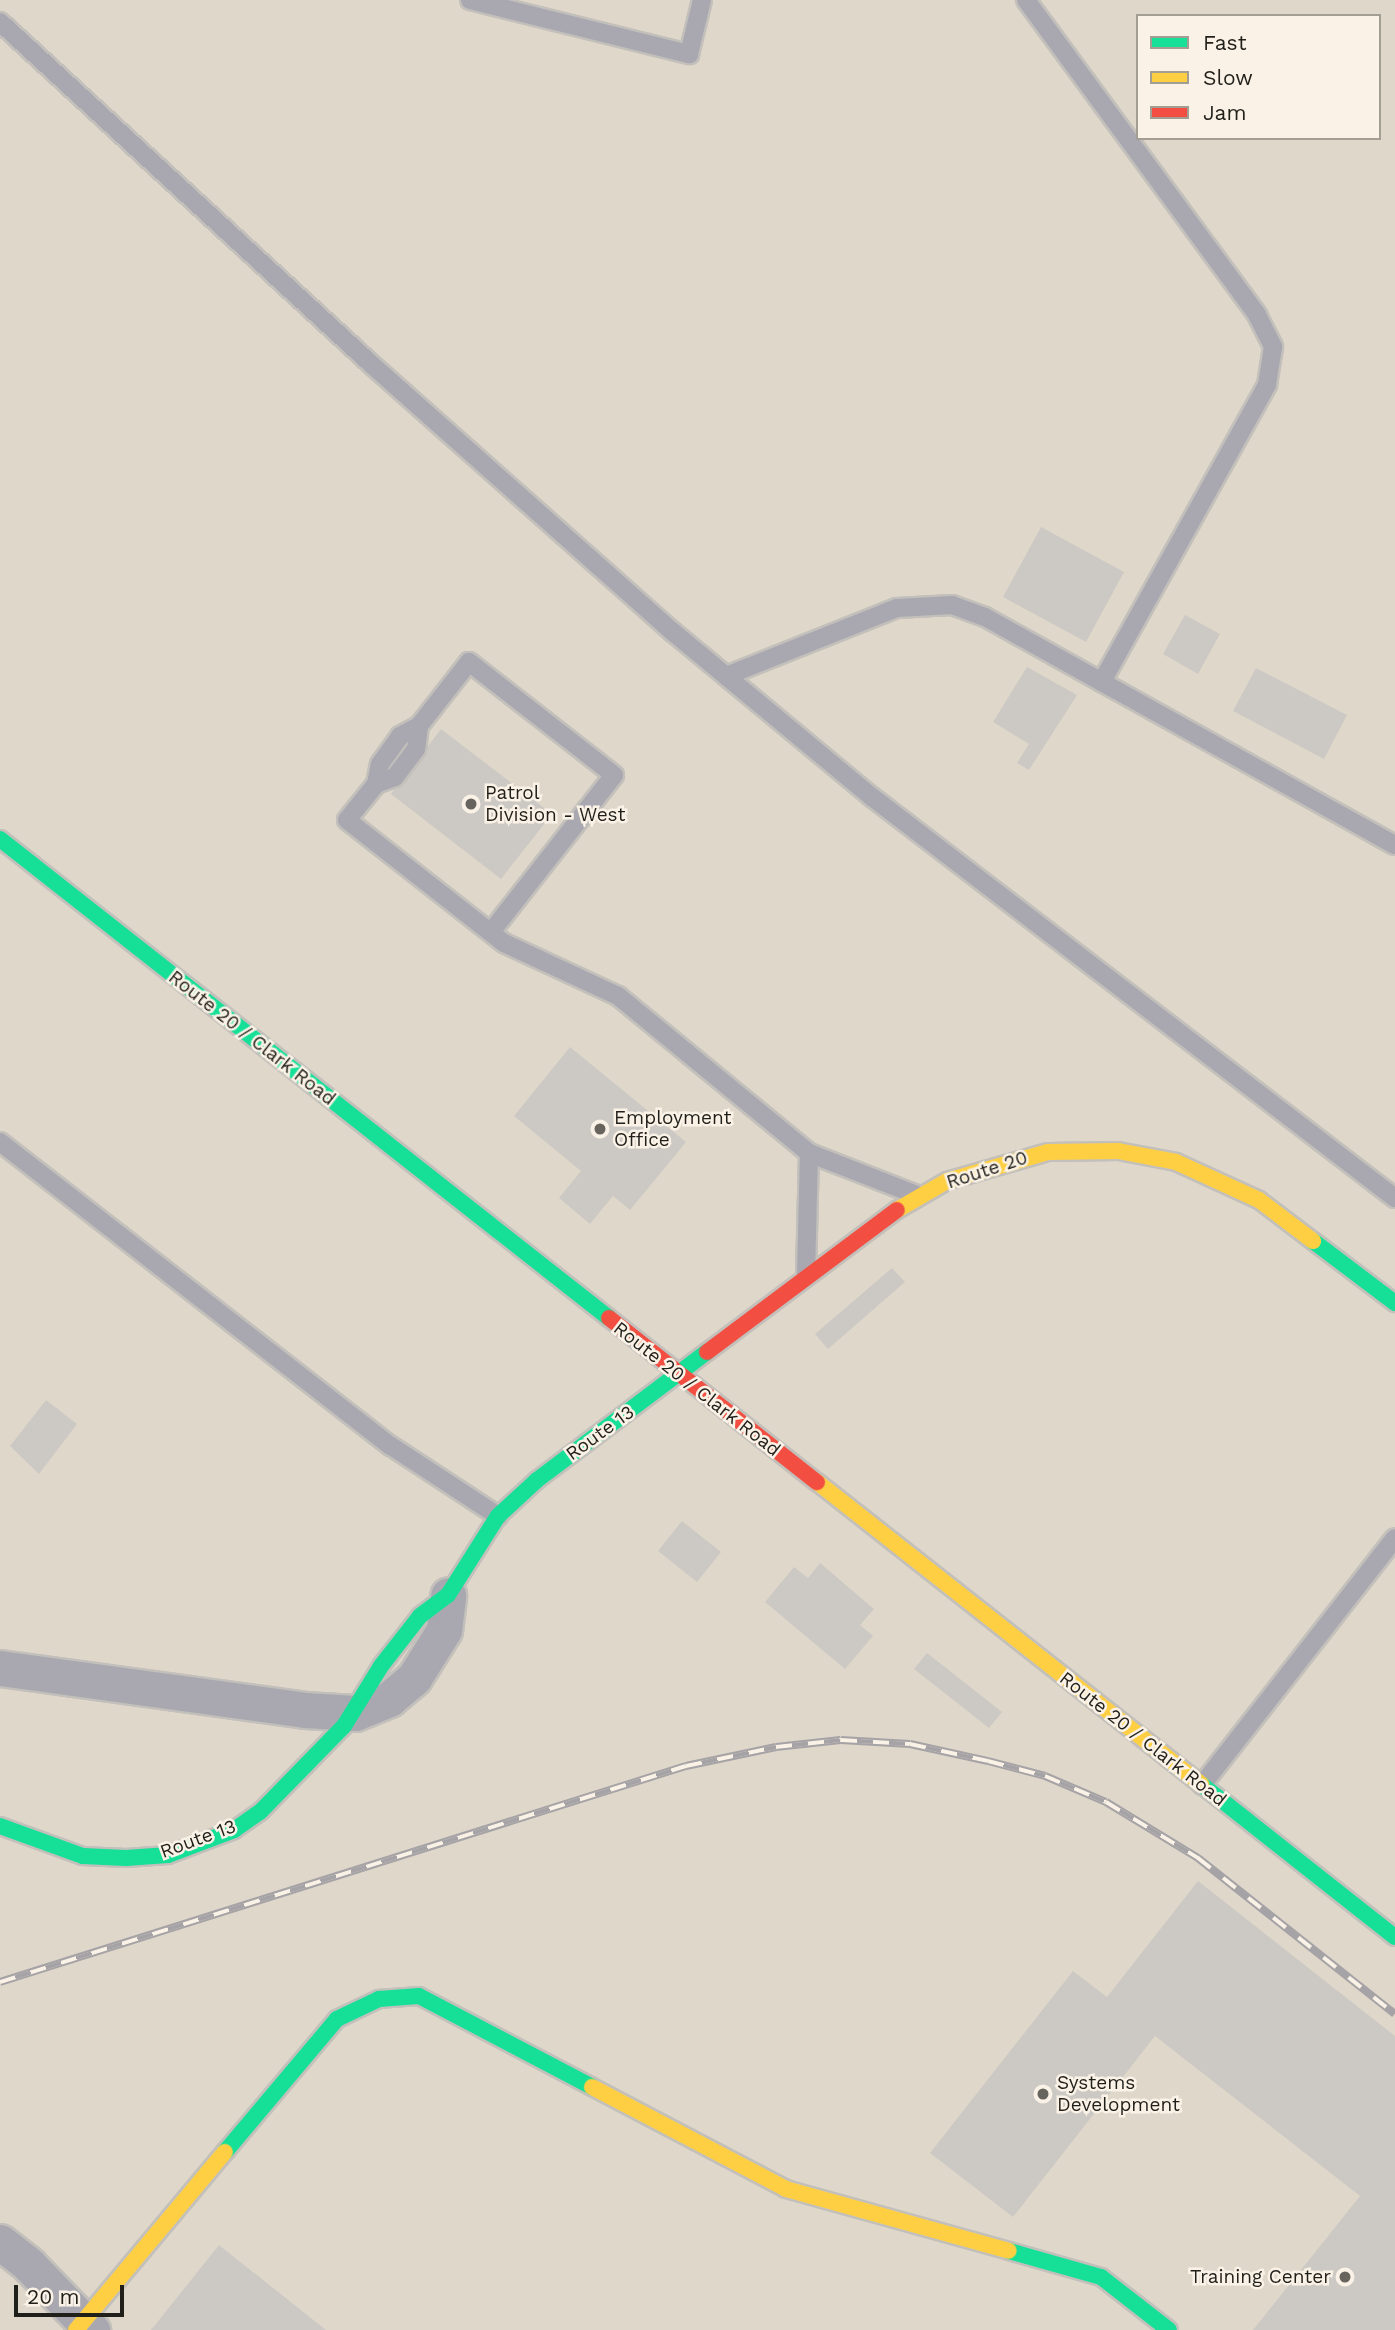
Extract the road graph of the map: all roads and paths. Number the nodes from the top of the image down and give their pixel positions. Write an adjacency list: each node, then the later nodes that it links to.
1 (470, 0): 2 (lane)
2 (702, 0)
3 (1026, 0): 6 (lane)
4 (0, 22): 5 (lane)
5 (726, 676): 6 (lane); 13 (lane)
6 (1102, 682): 8 (lane)
7 (0, 839): 16 (street, Route 20 / Clark Road)
8 (1395, 845)
9 (491, 932): 9 (lane); 11 (lane)
10 (0, 1142): 17 (lane)
11 (809, 1153): 12 (lane); 14 (lane)
12 (921, 1196): 14 (street, Route 20); 15 (street, Route 20)
13 (1395, 1198)
14 (806, 1278): 16 (street, Route 20)
15 (1395, 1303)
16 (680, 1375): 17 (street, Route 13); 22 (street, Route 20 / Clark Road)
17 (498, 1516): 19 (street, Route 13)
18 (1395, 1538): 22 (lane)
19 (448, 1595): 21 (street, Route 13)
20 (0, 1668): 21 (street, Route 13)
21 (355, 1713): 23 (street, Route 13)
22 (1202, 1785): 24 (street, Route 20 / Clark Road)
23 (0, 1826)
24 (1395, 1937)
25 (0, 2242): 26 (street)
26 (84, 2327): 27 (street)
27 (1169, 2330)

